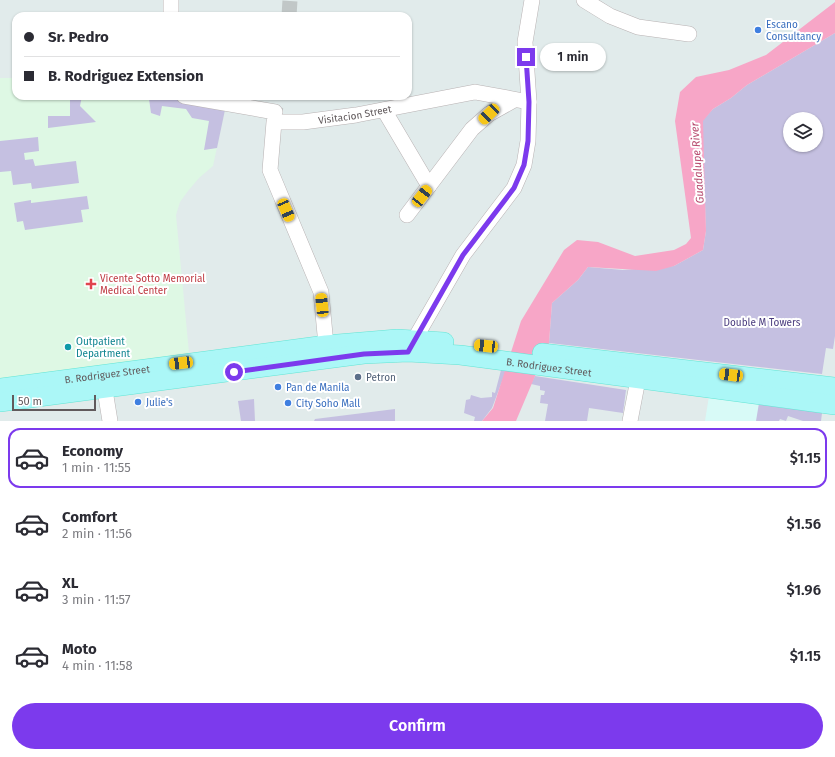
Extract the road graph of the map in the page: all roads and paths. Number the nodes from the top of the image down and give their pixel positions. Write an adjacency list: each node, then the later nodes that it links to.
1 (171, 0): 4 (street)
2 (532, 0): 8 (street)
3 (584, 0): 5 (street)
4 (171, 12)
5 (689, 34)
6 (201, 100): 10 (street, Visitacion Street)
7 (514, 100): 8 (street, Visitacion Street); 9 (street, Visitacion Street); 11 (street)
8 (529, 102): 14 (street)
9 (384, 110): 10 (street, Visitacion Street); 11 (street)
10 (274, 117): 13 (street)
11 (429, 186): 12 (street)
12 (407, 215)
13 (326, 345): 14 (main road, B. Rodriguez Street); 16 (main road, B. Rodriguez Street)
14 (411, 345): 15 (main road, B. Rodriguez Street); 16 (main road, B. Rodriguez Street)
15 (639, 372): 17 (main road, B. Rodriguez Street); 20 (main road, B. Rodriguez Street); 22 (street)
16 (104, 380): 18 (main road, B. Rodriguez Street); 19 (main road, B. Rodriguez Street); 21 (street)
17 (835, 387)
18 (0, 388)
19 (0, 402)
20 (835, 405)
21 (110, 421)
22 (630, 421)

